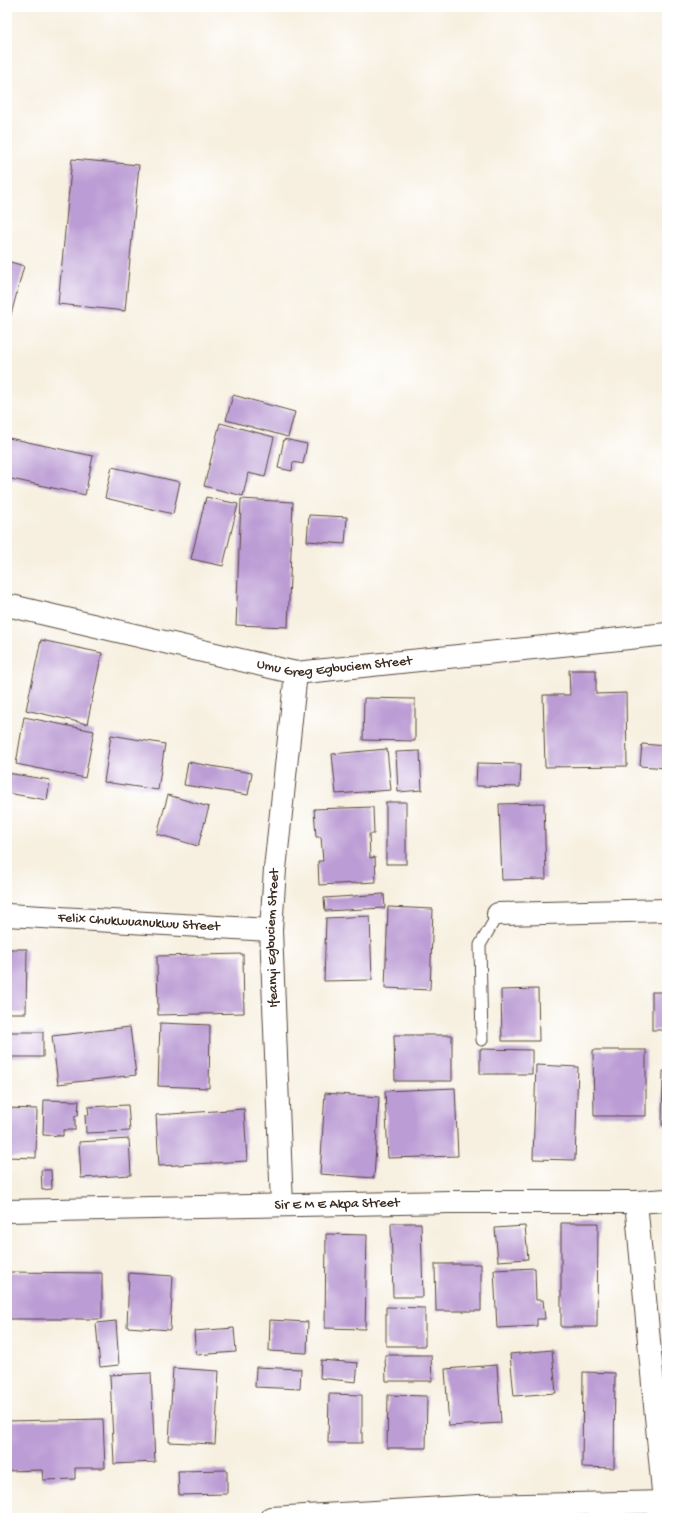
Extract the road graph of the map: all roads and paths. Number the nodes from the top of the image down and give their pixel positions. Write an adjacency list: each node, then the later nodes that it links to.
1 (7, 605): 3 (street, Umu Greg Egbuciem Street)
2 (667, 634): 3 (street, Umu Greg Egbuciem Street)
3 (296, 673): 7 (street, Ifeanyi Egbuciem Street)
4 (667, 910): 5 (street)
5 (498, 914): 8 (lane)
6 (7, 916): 7 (street, Felix Chukwuanukwu Street)
7 (271, 930): 11 (street, Ifeanyi Egbuciem Street)
8 (482, 1040)
9 (667, 1200): 10 (street, Sir E M E Akpa Street)
10 (636, 1202): 11 (street, Sir E M E Akpa Street); 13 (street)
11 (282, 1205): 12 (street, Sir E M E Akpa Street)
12 (7, 1211)
13 (666, 1502): 14 (street)
14 (271, 1518)

